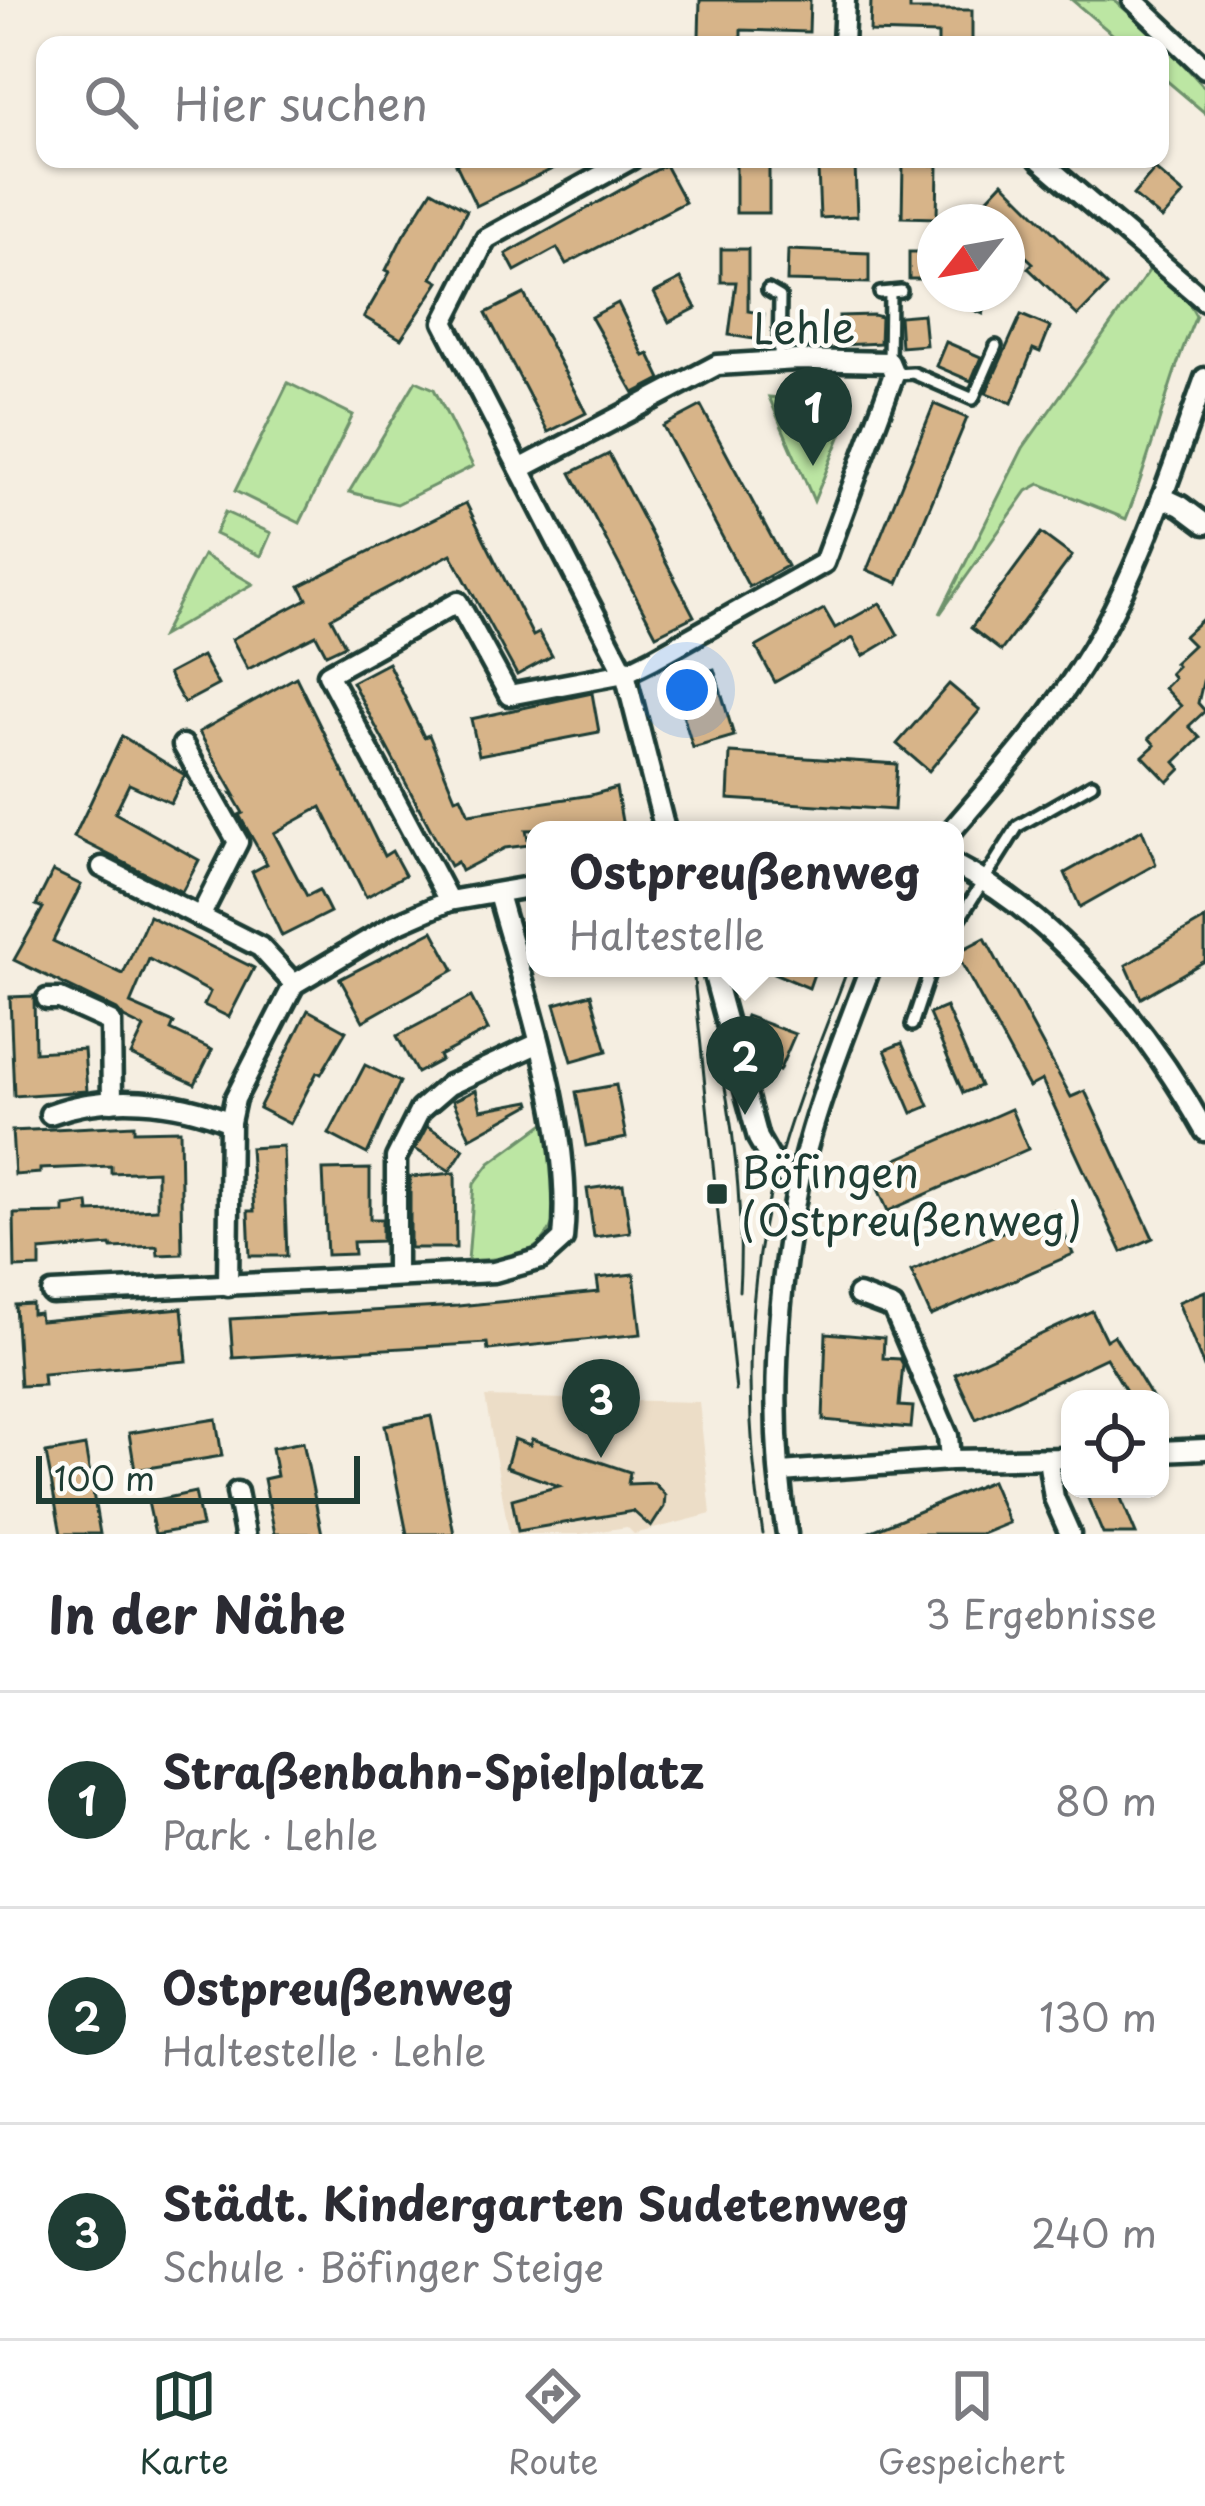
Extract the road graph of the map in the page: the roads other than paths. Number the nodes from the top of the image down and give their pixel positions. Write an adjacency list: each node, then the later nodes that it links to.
1 (845, 0): 3 (street)
2 (1132, 0): 4 (street)
3 (843, 36)
4 (1205, 68)
5 (615, 168): 14 (street)
6 (1050, 168): 9 (street)
7 (768, 290): 11 (lane)
8 (890, 293): 12 (lane)
9 (1205, 301)
10 (996, 346): 12 (lane)
11 (778, 361): 12 (street, Lehle); 14 (street, Lehle)
12 (891, 368): 17 (street, Lehle)
13 (1205, 378): 15 (street)
14 (520, 470): 17 (street)
15 (1162, 497): 16 (street); 21 (street)
16 (1205, 524)
17 (625, 673): 20 (street); 27 (street, Lehle)
18 (183, 745): 29 (street)
19 (1093, 784): 24 (lane)
20 (663, 821)
21 (960, 821)
22 (102, 867): 29 (street)
23 (964, 871): 24 (street)
24 (984, 881): 28 (lane); 40 (street)
25 (526, 888): 26 (street)
26 (498, 894): 27 (street); 36 (street)
27 (449, 901): 33 (street)
28 (964, 912)
29 (200, 917): 33 (street)
30 (714, 977): 41 (street)
31 (867, 977): 41 (street)
32 (928, 977): 35 (lane)
33 (294, 984): 39 (street)
34 (47, 999): 37 (street)
35 (912, 1024)
36 (539, 1043): 42 (street); 42 (street)
37 (112, 1102): 38 (street); 39 (street)
38 (50, 1114)
39 (230, 1122): 43 (street)
40 (1205, 1130)
41 (798, 1183): 51 (street)
42 (396, 1275): 43 (street)
43 (228, 1286): 44 (street)
44 (52, 1293)
45 (858, 1295): 49 (street)
46 (1205, 1449): 47 (street)
47 (1169, 1451)
48 (1061, 1459): 50 (street)
49 (950, 1460): 50 (street); 51 (street)
50 (1048, 1460): 55 (street)
51 (781, 1472): 54 (street)
52 (237, 1492): 53 (street)
53 (245, 1534)
54 (787, 1534)
55 (1070, 1534)

